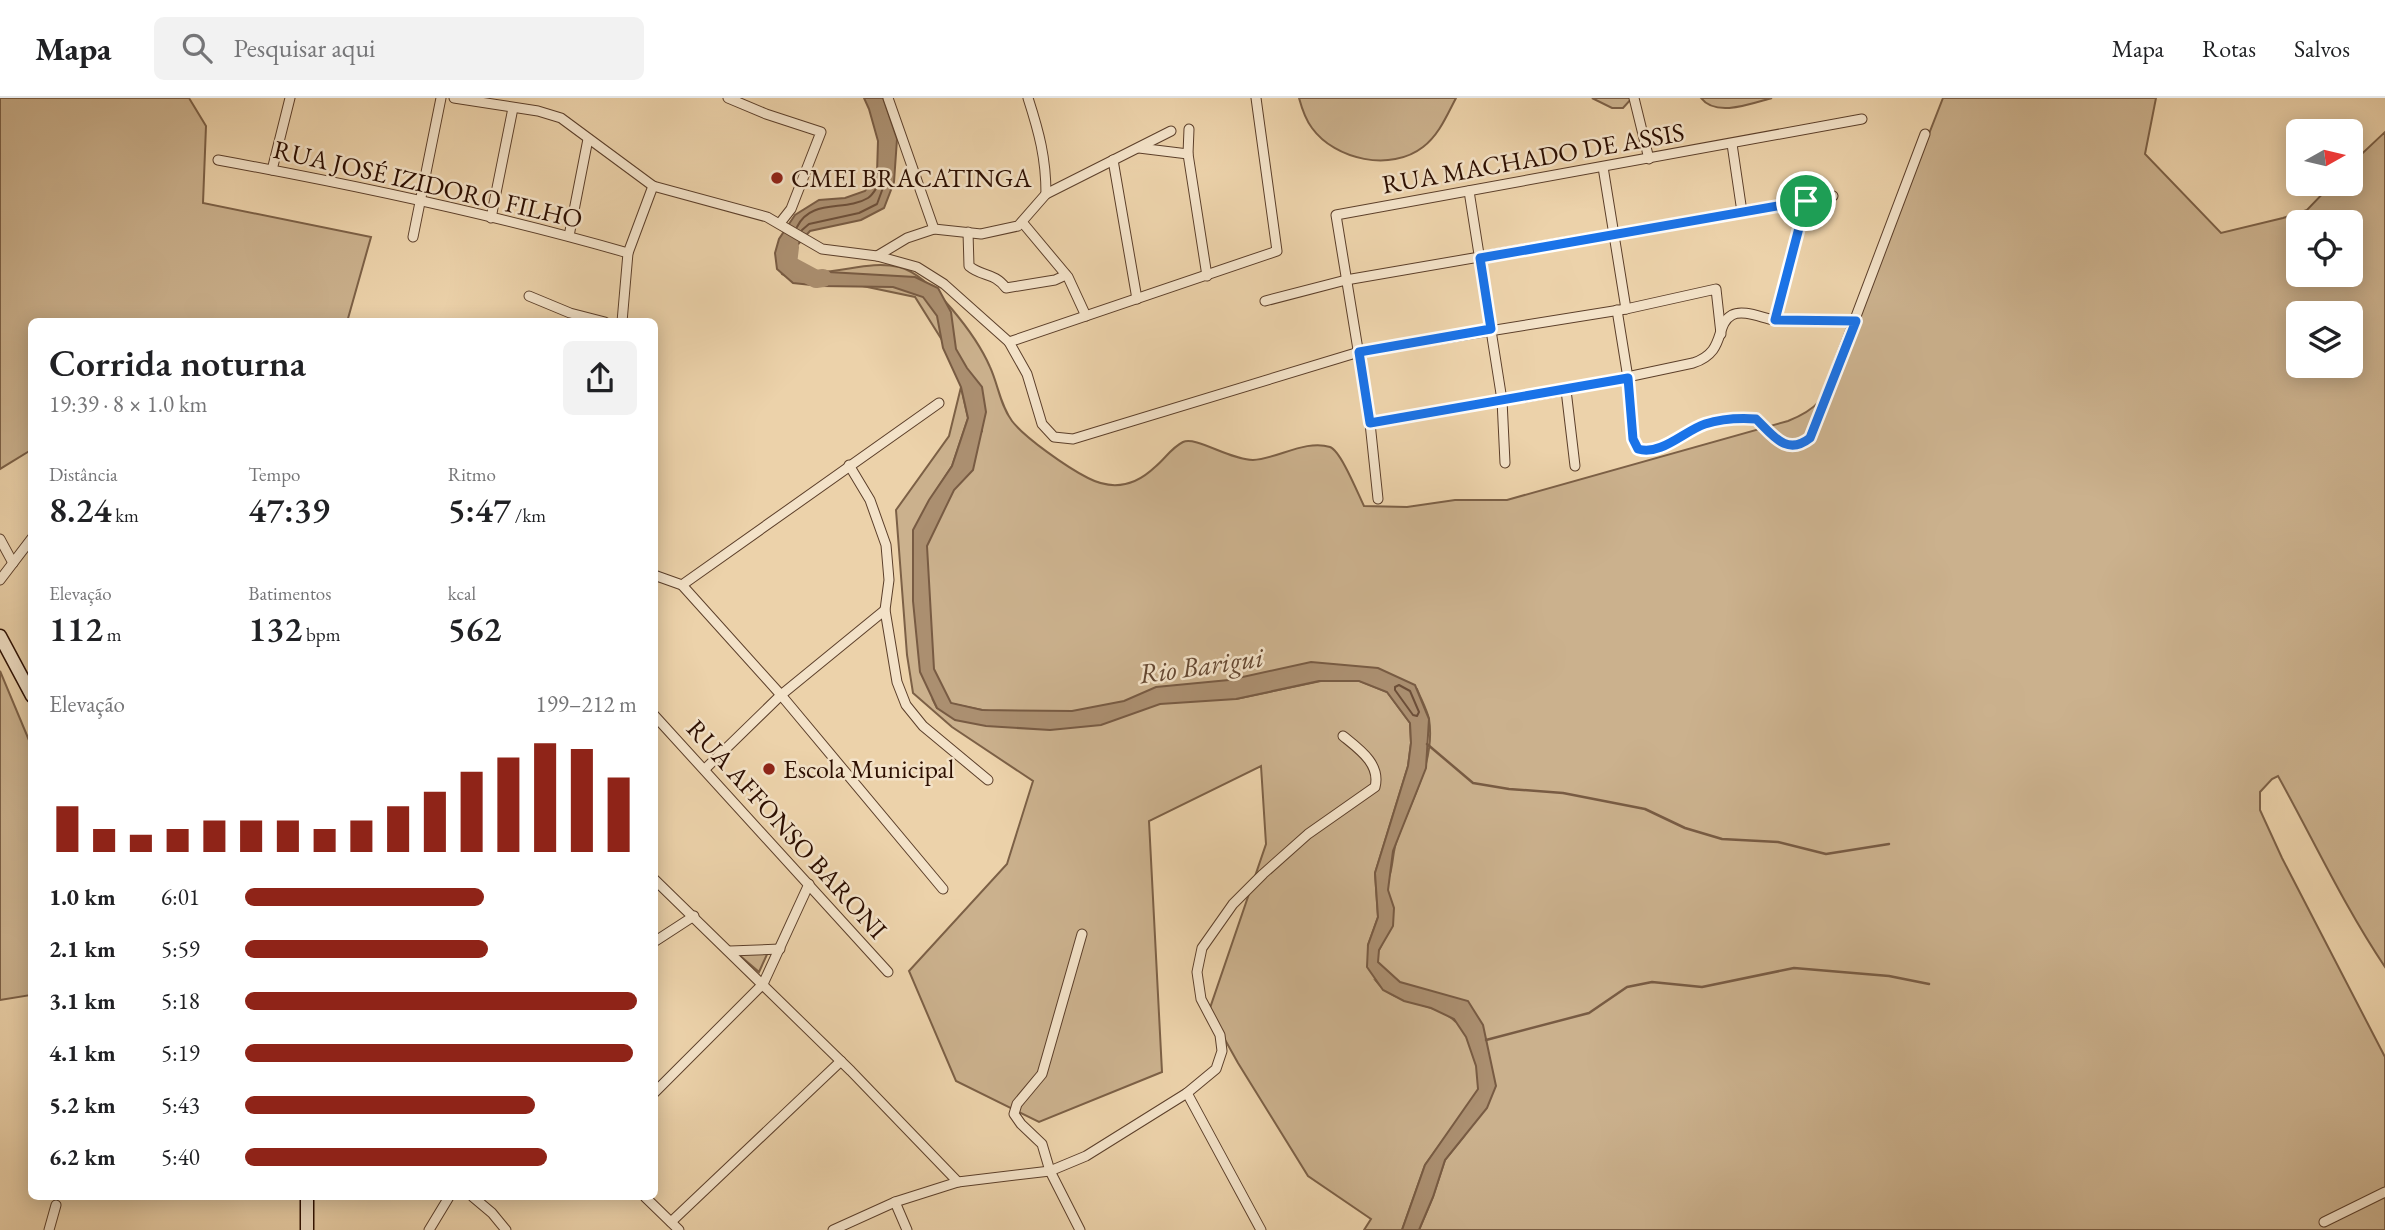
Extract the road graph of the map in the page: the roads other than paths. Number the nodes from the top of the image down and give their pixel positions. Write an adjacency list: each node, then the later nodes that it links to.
1 (290, 98): 22 (street)
2 (441, 98): 27 (street)
3 (454, 98): 9 (street)
4 (728, 98): 32 (street)
5 (888, 98): 33 (street)
6 (1028, 98): 25 (street)
7 (1256, 98): 42 (street)
8 (1634, 98): 18 (street)
9 (513, 108): 14 (street); 30 (street)
10 (1861, 119): 15 (street, RUA MACHADO DE ASSIS)
11 (1189, 129): 17 (street)
12 (1171, 131): 16 (street)
13 (1925, 134): 52 (street)
14 (588, 139): 23 (street); 35 (street)
15 (1732, 144): 18 (street, RUA MACHADO DE ASSIS); 29 (street)
16 (1137, 148): 17 (street); 20 (street)
17 (1188, 154): 42 (street)
18 (1649, 159): 21 (street, RUA MACHADO DE ASSIS)
19 (218, 160): 22 (street, RUA JOSÉ IZIDORO FILHO)
20 (1113, 160): 25 (street); 45 (street)
21 (1603, 167): 24 (street, RUA MACHADO DE ASSIS); 36 (street)
22 (272, 170): 27 (street, RUA JOSÉ IZIDORO FILHO)
23 (653, 186): 32 (street); 38 (street)
24 (1469, 191): 40 (street); 43 (street, RUA MACHADO DE ASSIS)
25 (1046, 194): 31 (street)
26 (1833, 196): 28 (street)
27 (420, 201): 30 (street, RUA JOSÉ IZIDORO FILHO); 37 (street)
28 (1806, 201): 29 (street); 51 (street)
29 (1742, 212): 36 (street)
30 (491, 218): 35 (street, RUA JOSÉ IZIDORO FILHO)
31 (1022, 222): 34 (street); 41 (street)
32 (782, 225): 39 (street)
33 (934, 229): 34 (street); 39 (street)
34 (968, 232): 41 (street)
35 (569, 236): 38 (street, RUA JOSÉ IZIDORO FILHO)
36 (1615, 236): 40 (street); 47 (street)
37 (413, 237)
38 (628, 253): 50 (street)
39 (877, 256): 55 (street)
40 (1480, 258): 43 (street); 53 (street)
41 (1066, 275): 48 (street)
42 (1207, 276): 45 (street)
43 (1346, 281): 46 (street); 56 (street)
44 (528, 296): 49 (street)
45 (1136, 299): 48 (street)
46 (1265, 301)
47 (1622, 309): 53 (street); 54 (street); 57 (street)
48 (1086, 316): 55 (street)
49 (589, 318)
50 (622, 318)
51 (1775, 320): 52 (street); 54 (street)
52 (1856, 321): 57 (street)
53 (1491, 329): 56 (street); 59 (street)
54 (1721, 334): 57 (street)
55 (1009, 342): 56 (street)
56 (1359, 352): 61 (street)
57 (1628, 378): 58 (street)
58 (1566, 390): 59 (street); 64 (street)
59 (1502, 400): 61 (street); 62 (street)
60 (939, 402): 63 (street)
61 (1370, 423): 65 (street)
62 (1505, 463)
63 (849, 465): 71 (street); 72 (street)
64 (1575, 466)
65 (1378, 499)
66 (0, 539): 68 (street)
67 (28, 543): 68 (street)
68 (13, 563): 70 (street)
69 (658, 576): 71 (street)
70 (0, 580)
71 (682, 585): 75 (street)
72 (885, 610): 75 (street); 79 (street)
73 (0, 636): 74 (main road)
74 (28, 688)
75 (781, 695): 78 (street); 82 (street)
76 (658, 719): 78 (street, RUA AFFONSO BARONI)
77 (1343, 736): 92 (street)
78 (705, 769): 81 (street, RUA AFFONSO BARONI)
79 (988, 780)
80 (658, 883): 83 (street)
81 (809, 884): 86 (street); 88 (street, RUA AFFONSO BARONI)
82 (943, 889)
83 (694, 916): 85 (street); 87 (street)
84 (1082, 934): 93 (street)
85 (658, 939)
86 (780, 948): 87 (street); 89 (street)
87 (730, 951): 89 (street)
88 (888, 972)
89 (763, 984): 90 (street); 91 (street)
90 (841, 1061): 94 (street); 102 (street)
91 (658, 1089)
92 (1186, 1093): 93 (street); 112 (street)
93 (1050, 1171): 94 (street); 111 (street)
94 (958, 1182): 100 (street)
95 (2385, 1192): 103 (street)
96 (307, 1200): 105 (main road)
97 (447, 1200): 106 (street)
98 (477, 1200): 107 (street)
99 (648, 1200): 102 (street)
100 (895, 1202): 109 (street); 110 (street)
101 (56, 1206): 104 (street)
102 (671, 1222): 108 (street)
103 (2324, 1222)
104 (49, 1230)
105 (307, 1230)
106 (429, 1230)
107 (506, 1230)
108 (679, 1230)
109 (833, 1230)
110 (907, 1230)
111 (1080, 1230)
112 (1261, 1230)

